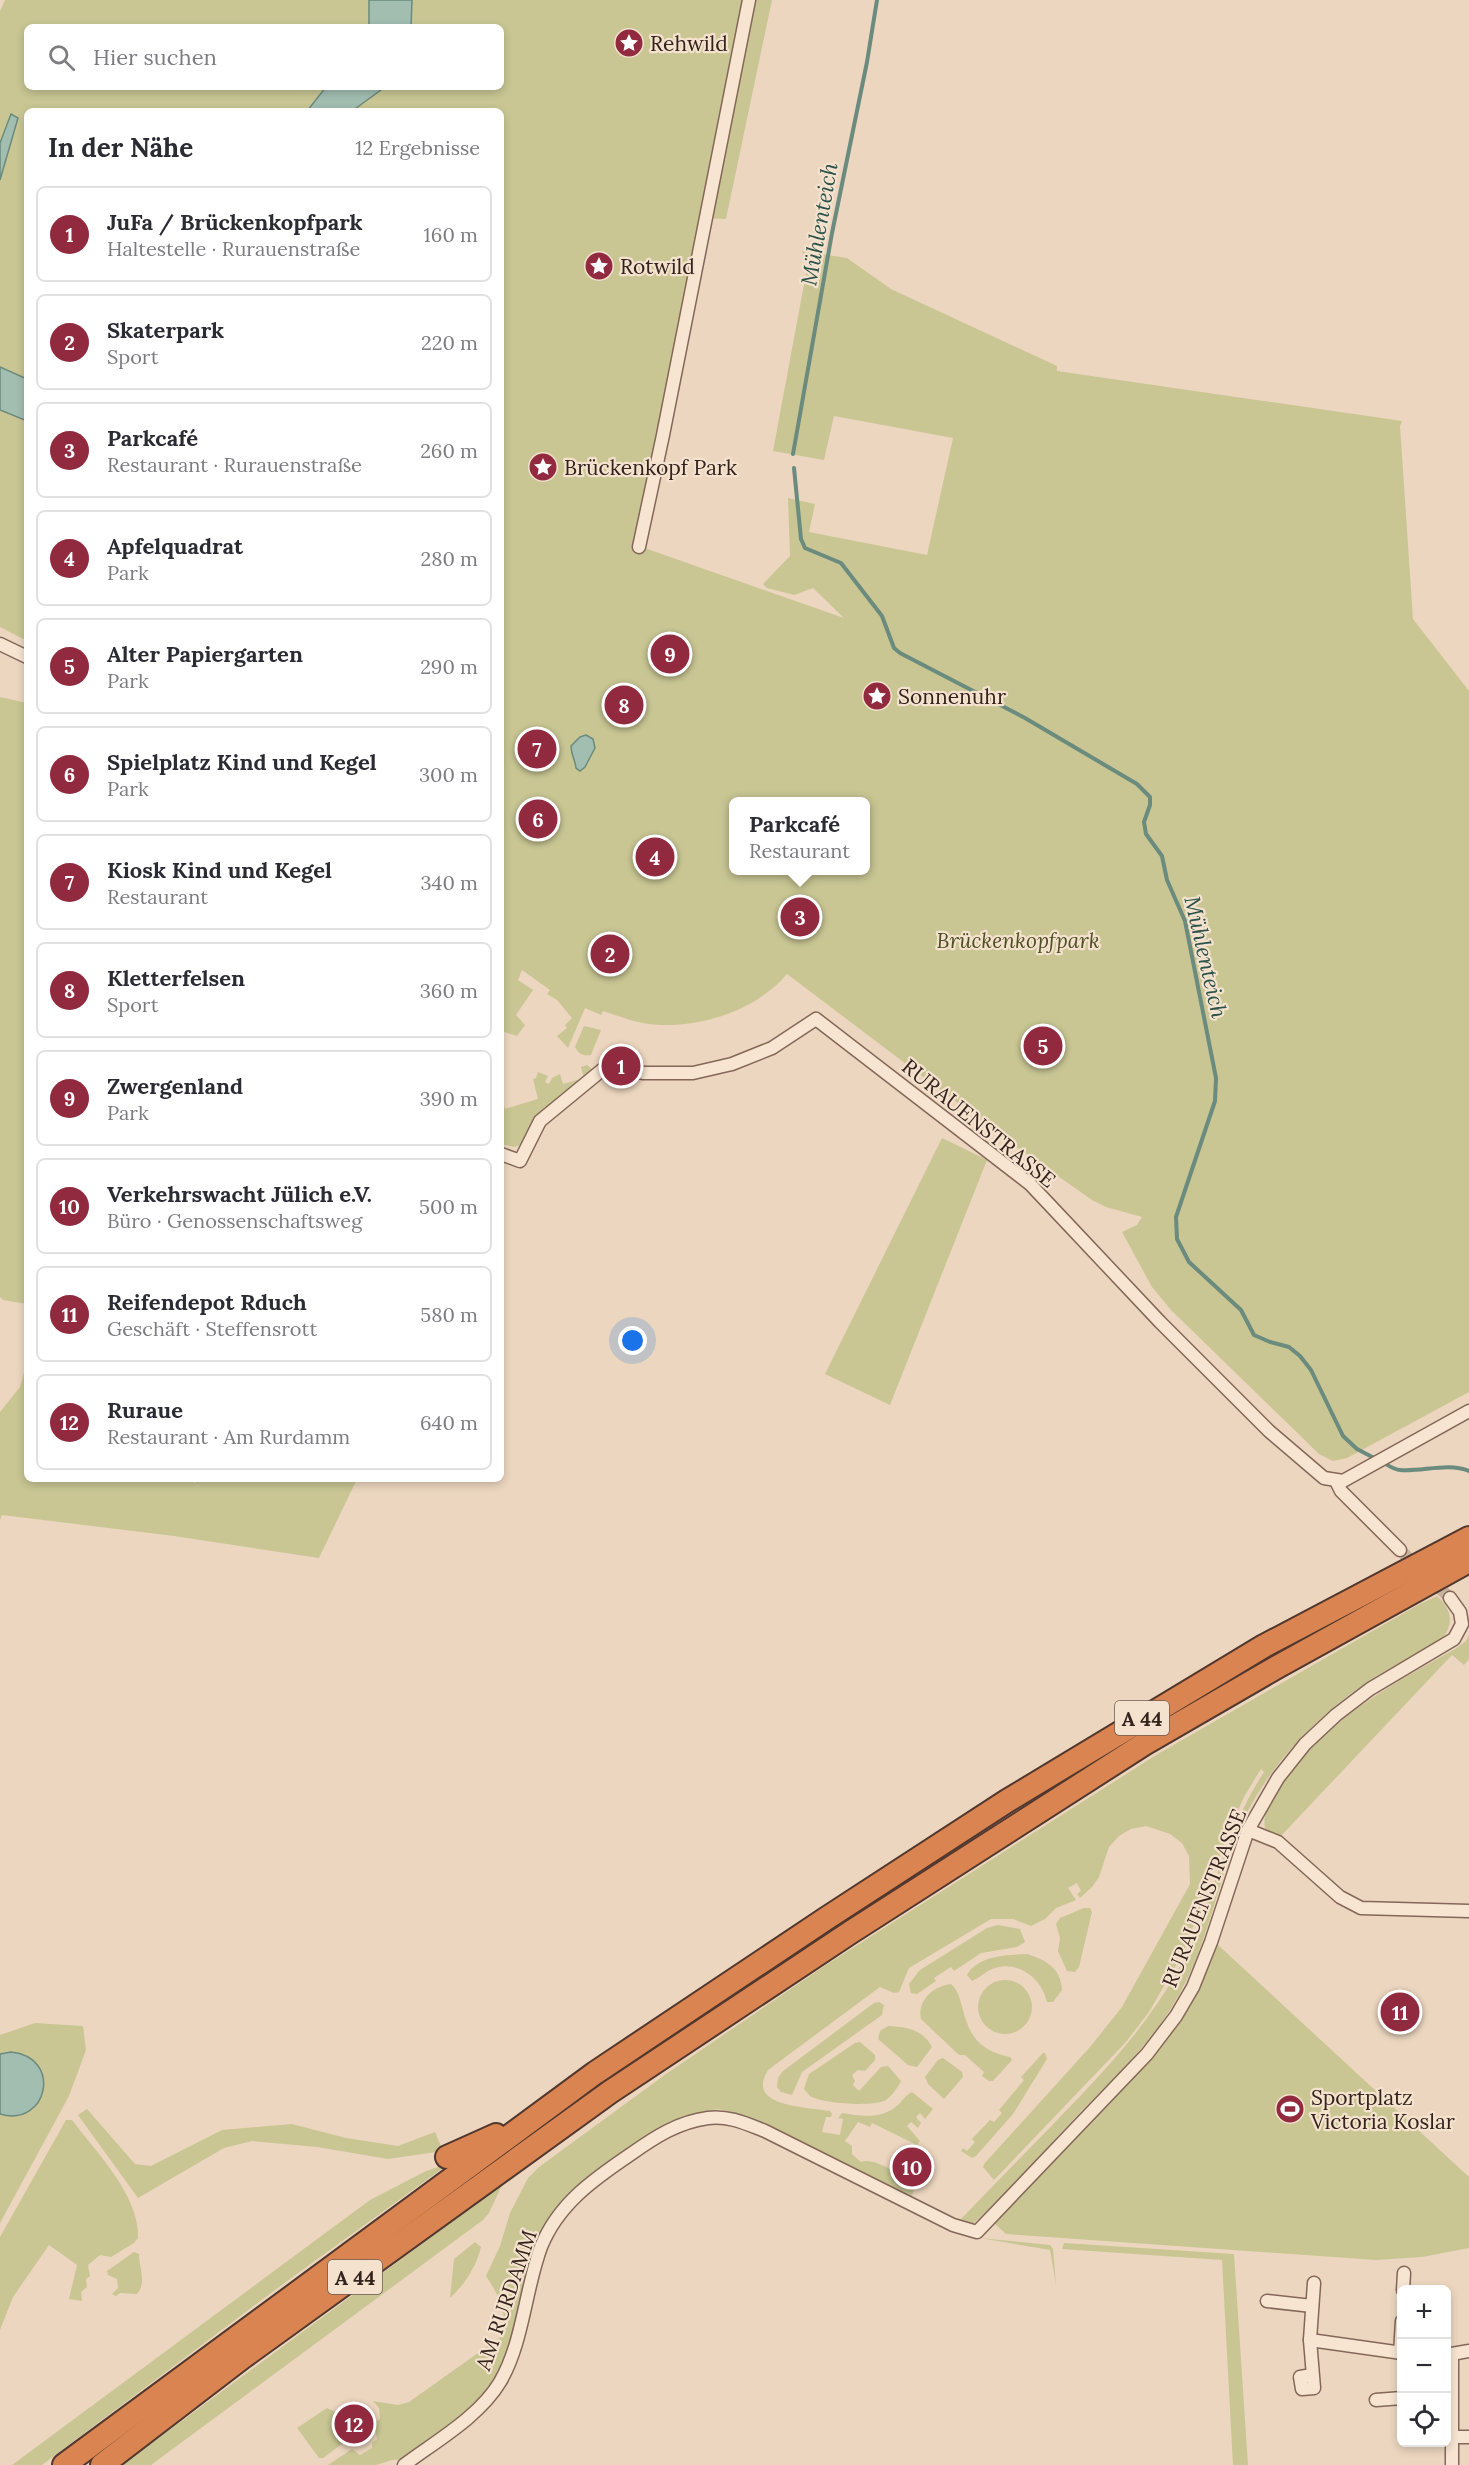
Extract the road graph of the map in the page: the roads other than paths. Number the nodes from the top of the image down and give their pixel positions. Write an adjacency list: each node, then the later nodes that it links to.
1 (749, 0): 2 (street)
2 (639, 547)
3 (0, 644): 4 (street)
4 (24, 656)
5 (504, 1155): 7 (street, RURAUENSTRASSE)
6 (1469, 1411): 7 (street)
7 (1336, 1481): 9 (street, RURAUENSTRASSE)
8 (1469, 1538): 16 (highway, A 44)
9 (1400, 1550)
10 (1469, 1561): 14 (highway, A 44)
11 (1450, 1598): 12 (street, RURAUENSTRASSE)
12 (1248, 1830): 13 (street); 15 (street, RURAUENSTRASSE)
13 (1469, 1911)
14 (610, 2092): 18 (highway); 35 (highway, A 44)
15 (707, 2118): 36 (street, AM RURDAMM)
16 (531, 2121): 17 (highway); 34 (highway, A 44)
17 (447, 2157)
18 (513, 2182)
19 (1404, 2273): 21 (street)
20 (1314, 2283): 23 (street)
21 (1403, 2285)
22 (1267, 2301): 23 (street)
23 (1312, 2306): 24 (street)
24 (1310, 2340): 26 (street); 28 (street)
25 (1469, 2351): 27 (street)
26 (1397, 2352)
27 (1451, 2355)
28 (1312, 2375)
29 (1450, 2393): 32 (street)
30 (1397, 2398): 31 (street)
31 (1376, 2400)
32 (1452, 2437): 33 (street); 37 (street)
33 (1469, 2437)
34 (64, 2465)
35 (102, 2465)
36 (404, 2465)
37 (1452, 2465)

